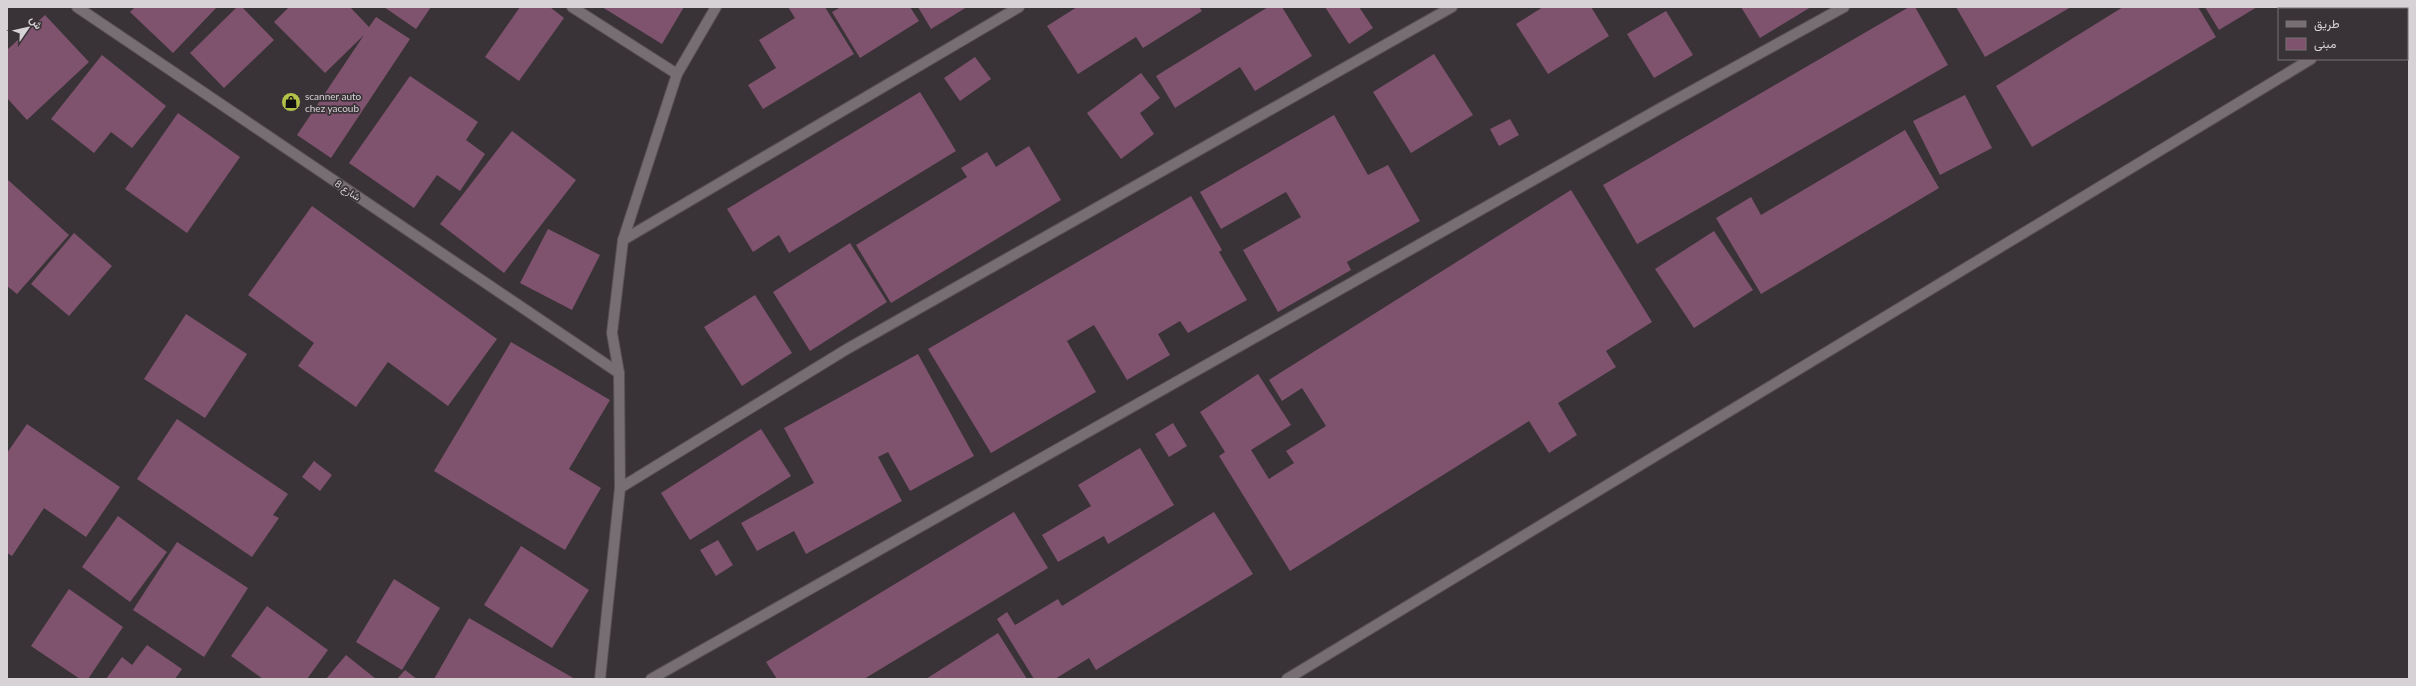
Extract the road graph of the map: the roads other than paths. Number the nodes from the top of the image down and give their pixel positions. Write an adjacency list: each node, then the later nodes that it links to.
1 (77, 7): 10 (street, شارع 8)
2 (572, 7): 8 (street)
3 (716, 7): 8 (street)
4 (1019, 7): 9 (street)
5 (1452, 7): 11 (street)
6 (1844, 7): 13 (street)
7 (2309, 60): 14 (street)
8 (677, 74): 9 (street)
9 (623, 240): 10 (street)
10 (619, 373): 11 (street)
11 (620, 488): 12 (street)
12 (600, 679)
13 (651, 679)
14 (1287, 679)

